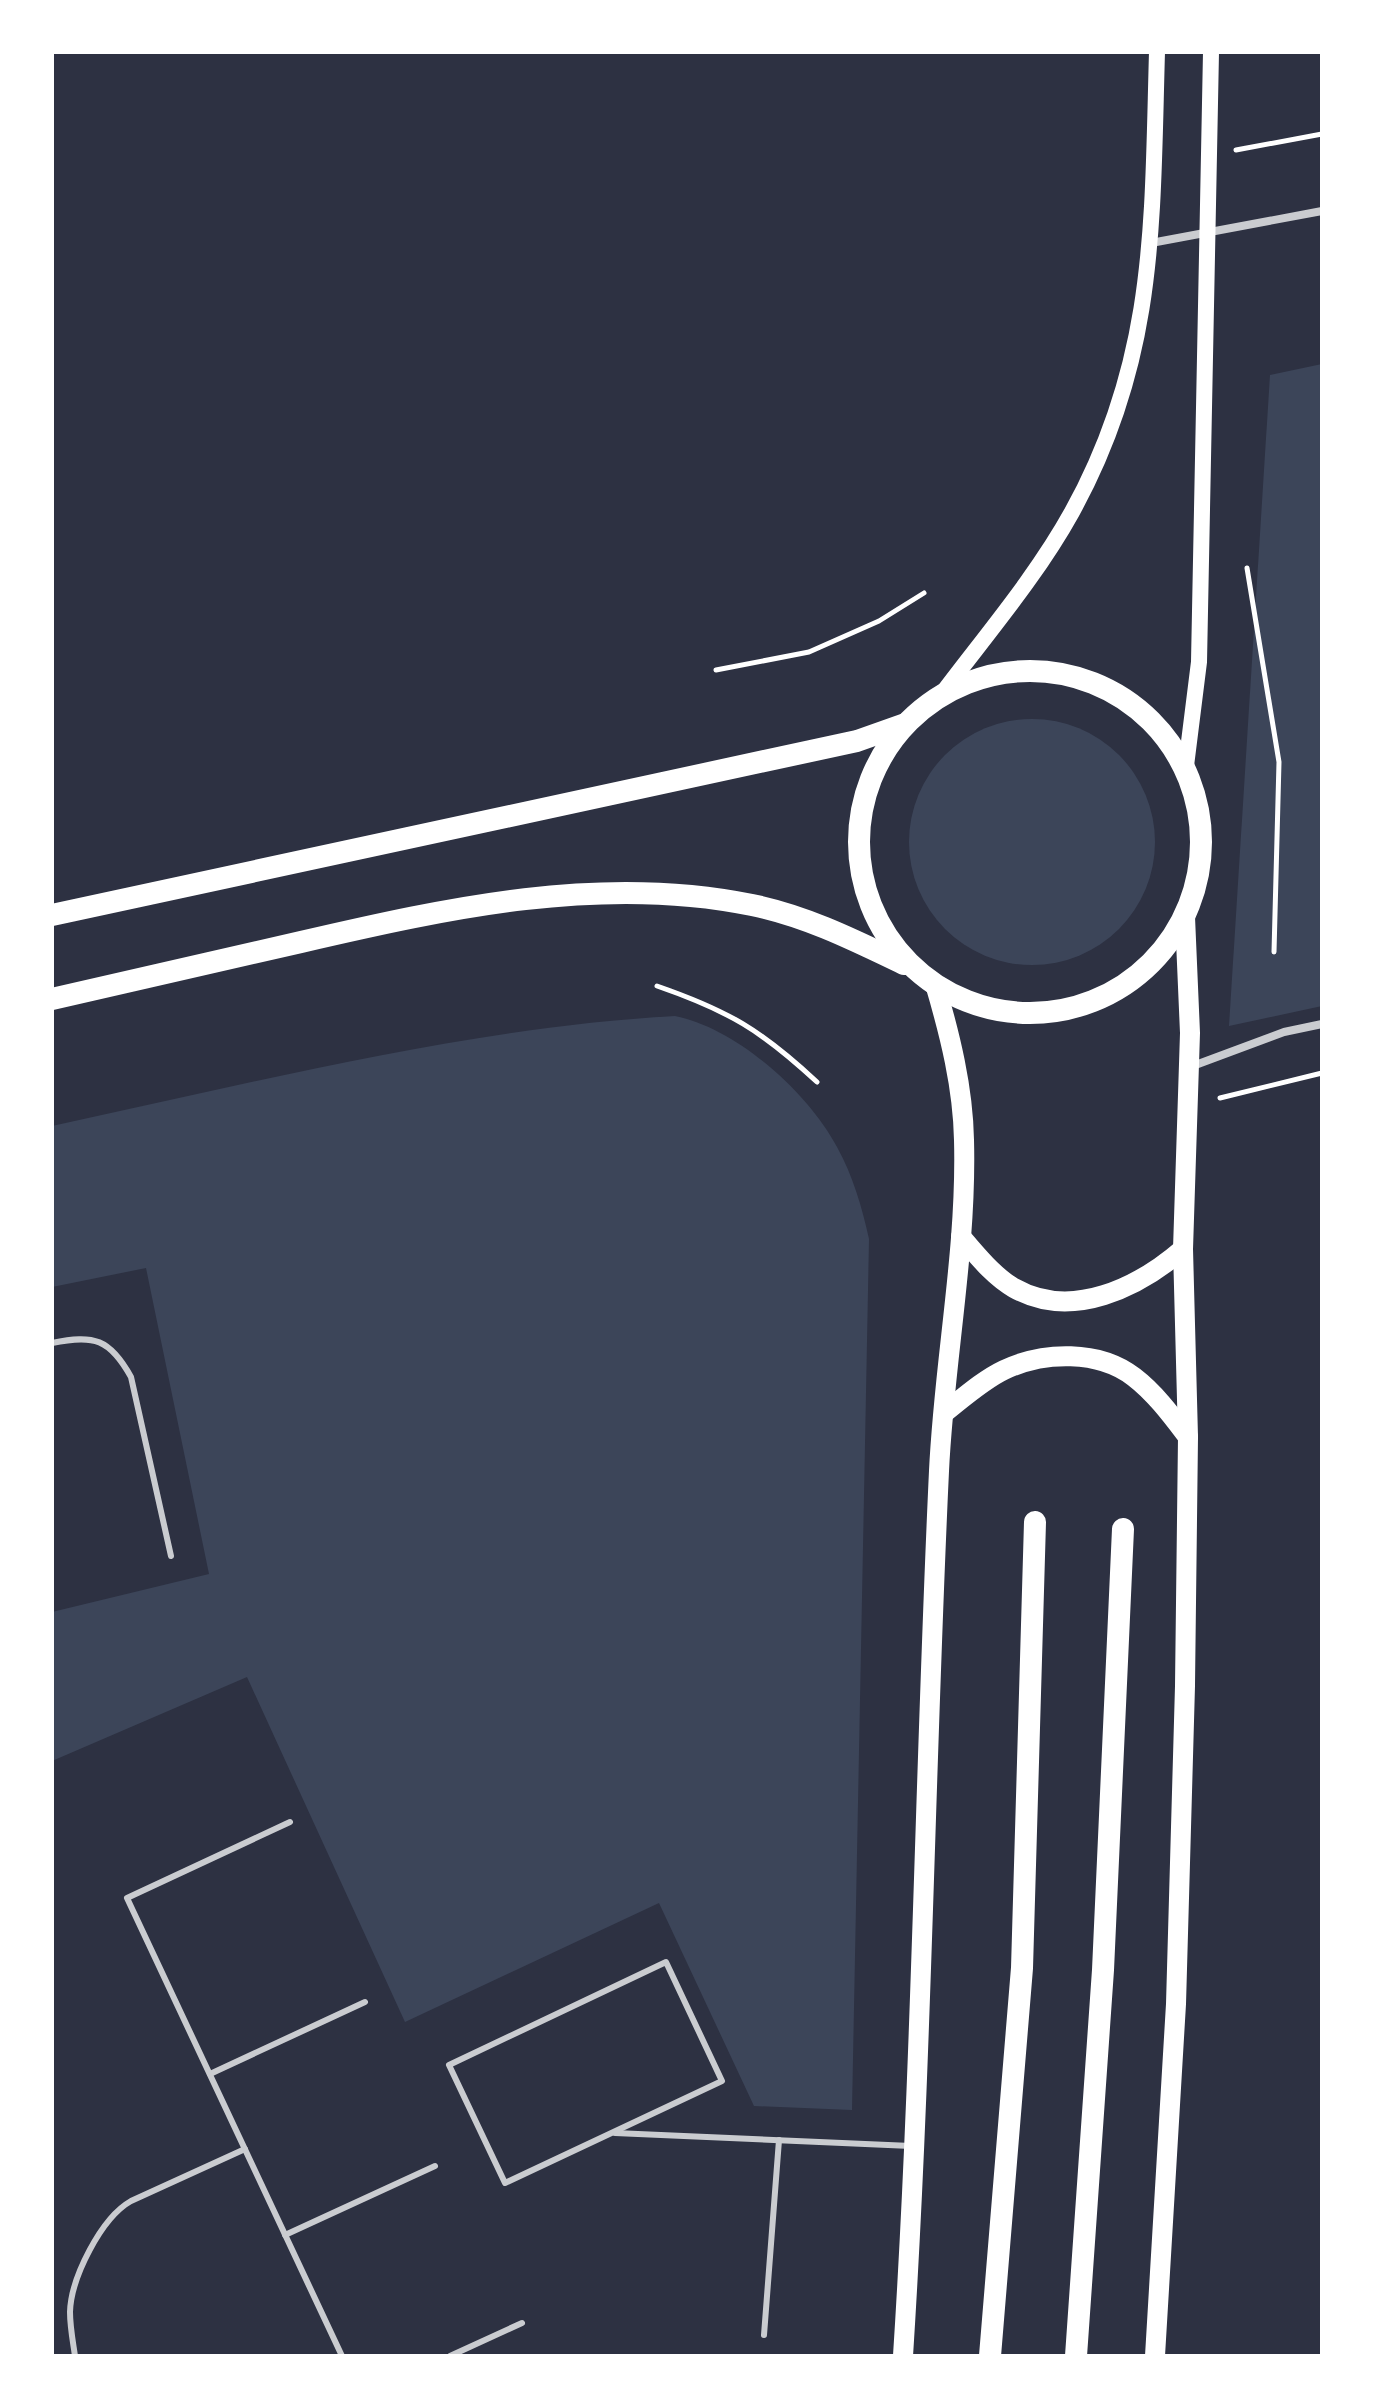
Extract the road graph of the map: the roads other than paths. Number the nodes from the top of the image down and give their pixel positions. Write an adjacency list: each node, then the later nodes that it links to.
1 (1157, 52): 5 (main road)
2 (1211, 52): 4 (main road)
3 (1322, 211): 4 (street)
4 (1206, 231): 5 (street); 8 (main road)
5 (1151, 243): 6 (main road)
6 (941, 695): 7 (highway); 8 (highway)
7 (905, 724): 9 (highway); 11 (highway)
8 (1186, 766): 10 (highway)
9 (52, 915)
10 (1185, 917): 12 (highway); 15 (main road)
11 (913, 968): 12 (highway); 13 (highway)
12 (935, 984): 16 (main road)
13 (52, 999)
14 (1322, 1024): 15 (street)
15 (1190, 1067): 17 (main road)
16 (961, 1237): 17 (main road); 19 (main road)
17 (1183, 1249): 20 (main road)
18 (52, 1343): 23 (lane)
19 (944, 1413): 20 (main road); 29 (main road)
20 (1188, 1437): 41 (main road)
21 (1035, 1522): 39 (highway)
22 (1123, 1529): 40 (highway)
23 (171, 1556)
24 (290, 1822): 26 (lane)
25 (365, 2002): 26 (lane)
26 (210, 2074): 30 (lane)
27 (611, 2133): 27 (lane); 28 (lane)
28 (779, 2140): 29 (lane); 34 (lane)
29 (916, 2147): 38 (main road)
30 (245, 2149): 32 (lane); 35 (lane)
31 (435, 2166): 32 (lane)
32 (285, 2235): 36 (lane)
33 (522, 2323): 37 (lane)
34 (764, 2335)
35 (75, 2356)
36 (342, 2356)
37 (450, 2356)
38 (903, 2356)
39 (990, 2356)
40 (1076, 2356)
41 (1155, 2356)

